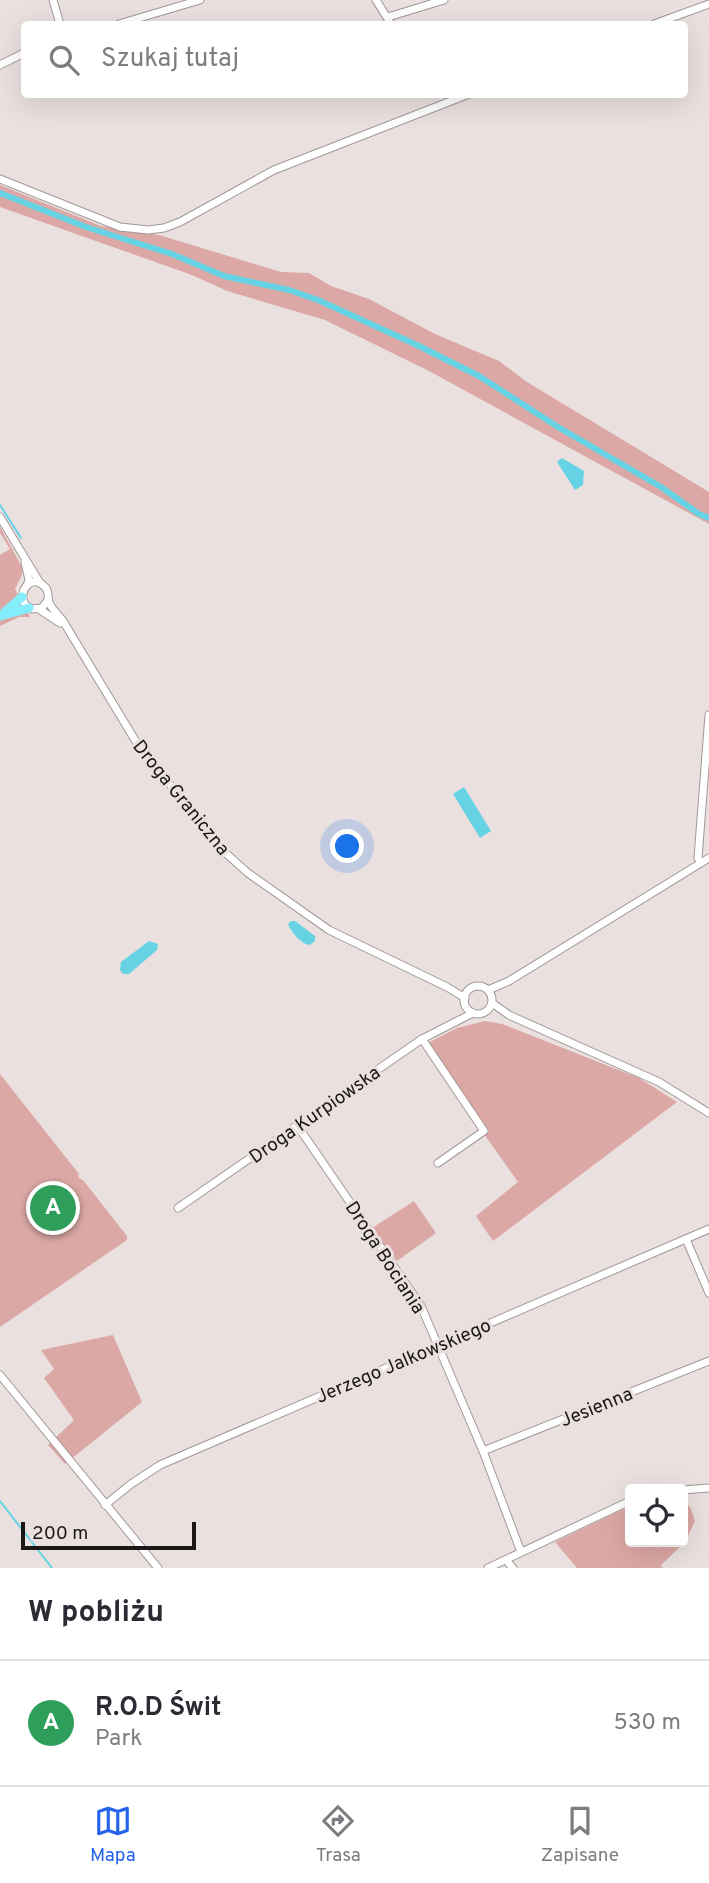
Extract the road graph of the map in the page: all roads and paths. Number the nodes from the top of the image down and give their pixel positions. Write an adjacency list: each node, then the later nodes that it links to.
1 (53, 0): 6 (street)
2 (200, 0): 7 (street)
3 (376, 0): 8 (street)
4 (444, 0): 8 (street)
5 (709, 4): 9 (street)
6 (60, 21)
7 (129, 21)
8 (390, 21)
9 (662, 21)
10 (21, 55): 11 (street)
11 (0, 65)
12 (459, 98): 13 (street)
13 (0, 178)
14 (0, 517): 15 (street)
15 (23, 554): 16 (street); 17 (street)
16 (40, 583): 17 (street); 19 (street)
17 (27, 586): 18 (street)
18 (22, 597): 20 (street); 22 (main road)
19 (48, 600): 21 (street); 23 (street, Droga Graniczna)
20 (29, 608): 21 (street); 22 (main road)
21 (39, 609): 23 (street, Droga Graniczna)
22 (0, 616)
23 (66, 628): 27 (street, Droga Graniczna)
24 (709, 715): 26 (street)
25 (709, 858): 26 (street)
26 (701, 863): 28 (street)
27 (466, 995): 28 (street); 29 (street)
28 (490, 1000): 29 (street); 31 (street)
29 (470, 1011): 30 (street, Droga Kurpiowska)
30 (422, 1039): 32 (street, Droga Kurpiowska); 33 (street)
31 (709, 1113)
32 (297, 1125): 34 (street, Droga Kurpiowska); 38 (street, Droga Bociania)
33 (438, 1163)
34 (178, 1208)
35 (709, 1229): 36 (street, Jerzego Jalkowskiego)
36 (686, 1239): 37 (street); 38 (street, Jerzego Jalkowskiego)
37 (709, 1293)
38 (438, 1346): 41 (street, Droga Bociania); 45 (street, Jerzego Jalkowskiego)
39 (709, 1361): 41 (street, Jesienna)
40 (0, 1375): 45 (street)
41 (483, 1451): 46 (street, Droga Bociania)
42 (709, 1488): 43 (street)
43 (688, 1490)
44 (625, 1503): 46 (street)
45 (105, 1505): 48 (street)
46 (521, 1552): 47 (street)
47 (506, 1560): 49 (street); 50 (street)
48 (158, 1568)
49 (488, 1568)
50 (513, 1568)

